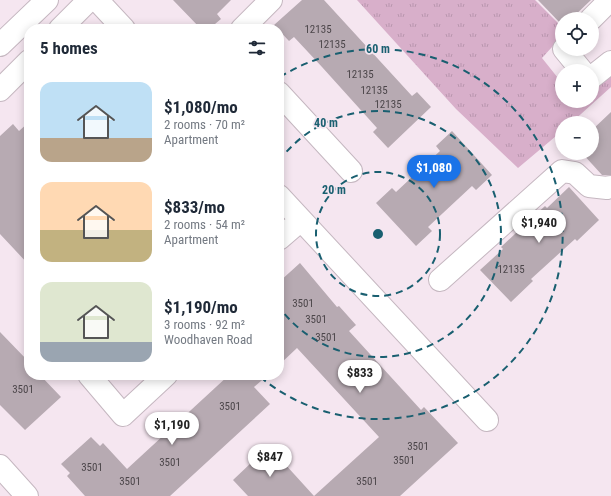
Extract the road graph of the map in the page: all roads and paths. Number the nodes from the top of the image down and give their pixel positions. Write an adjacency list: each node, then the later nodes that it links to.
1 (47, 0): 10 (main road)
2 (89, 0): 7 (main road)
3 (97, 0): 8 (main road)
4 (271, 0): 9 (main road)
5 (610, 0): 6 (main road)
6 (598, 12)
7 (65, 24)
8 (119, 24)
9 (247, 24)
10 (0, 45)
11 (570, 56): 13 (main road)
12 (611, 62): 15 (main road)
13 (576, 64)
14 (24, 66): 16 (main road)
15 (599, 71)
16 (0, 90)
17 (284, 99): 18 (main road)
18 (351, 171)
19 (611, 187): 23 (main road)
20 (284, 201): 21 (main road)
21 (301, 220): 22 (main road); 26 (main road)
22 (284, 235)
23 (440, 280)
24 (93, 380): 25 (main road)
25 (161, 380)
26 (487, 420)
27 (0, 466): 28 (main road)
28 (27, 496)

